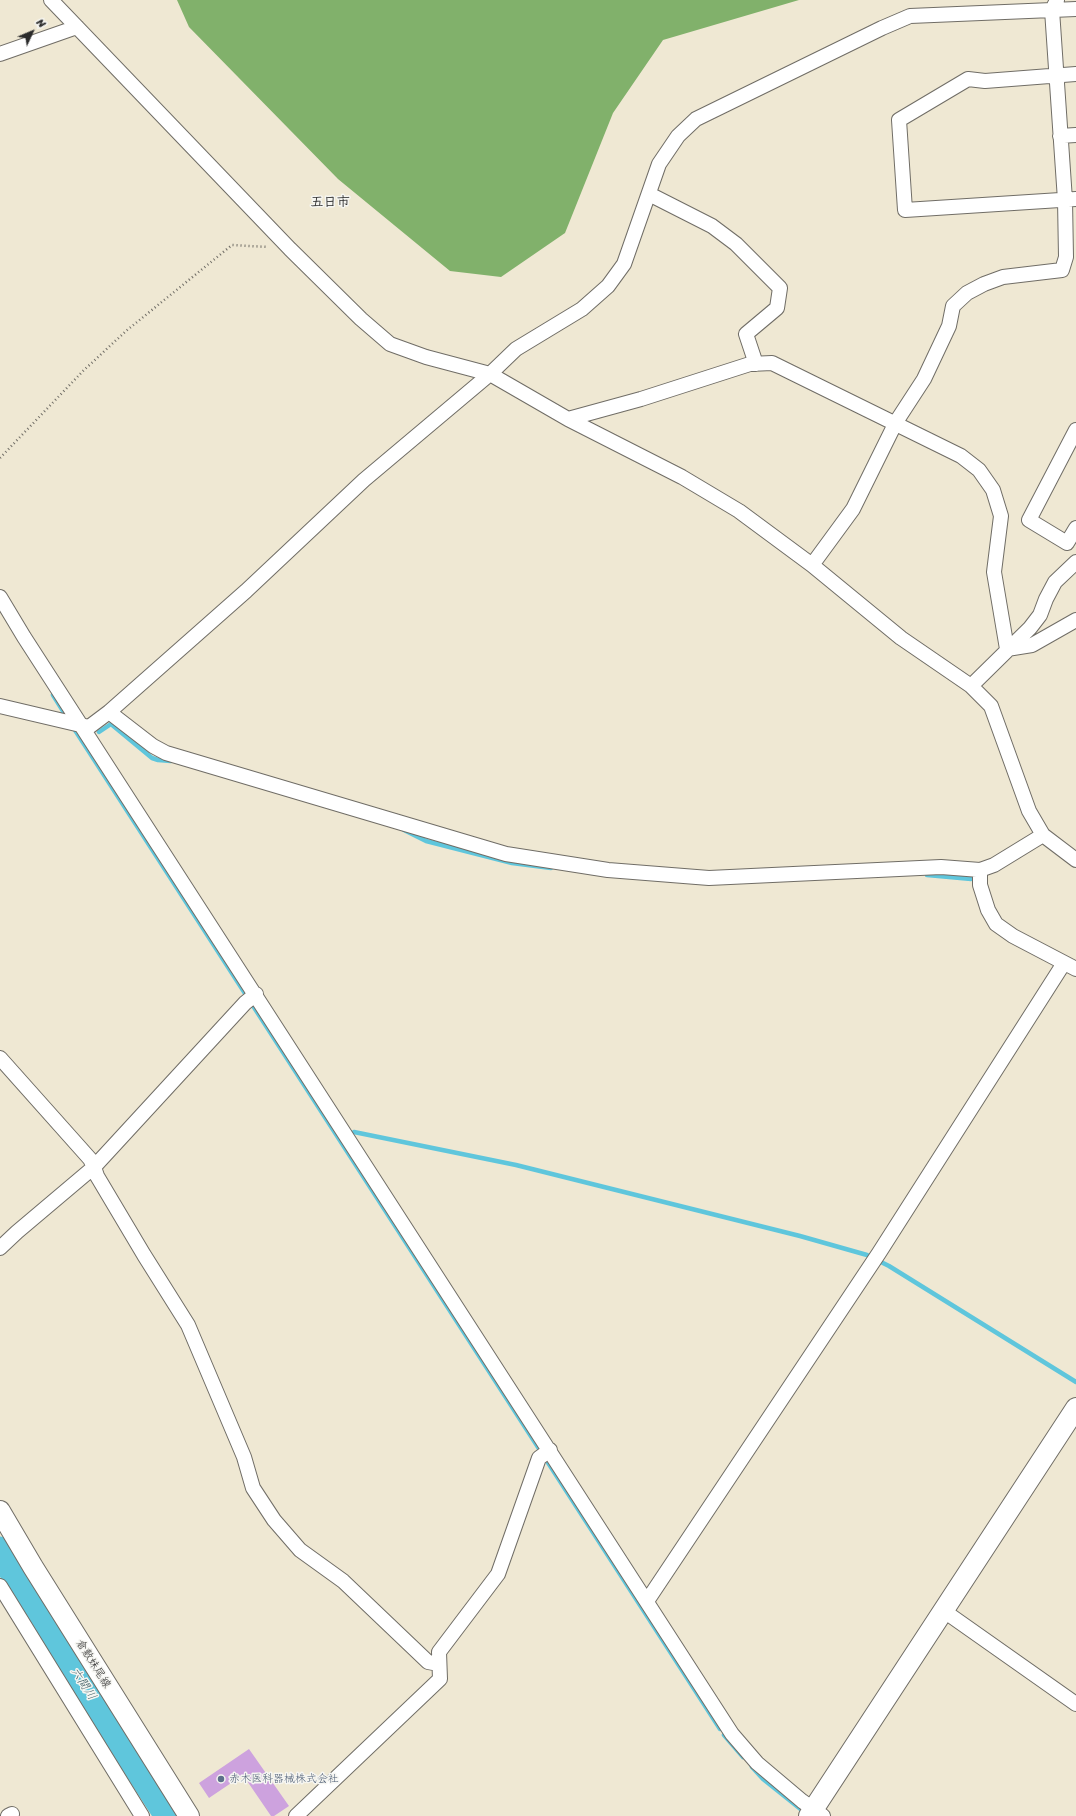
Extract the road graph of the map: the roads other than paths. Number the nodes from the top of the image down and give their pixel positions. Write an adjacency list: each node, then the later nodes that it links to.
1 (51, 0): 4 (street)
2 (1054, 5): 3 (street); 7 (street); 10 (street)
3 (1076, 9)
4 (77, 26): 5 (street); 14 (street)
5 (0, 54)
6 (1076, 74): 7 (street)
7 (1055, 75): 9 (street); 11 (street)
8 (1076, 135): 9 (street)
9 (1060, 136): 11 (street)
10 (649, 194): 13 (street); 14 (street)
11 (1071, 199): 12 (street)
12 (1071, 258): 16 (street)
13 (756, 364): 15 (street); 16 (street)
14 (490, 374): 15 (street); 26 (street)
15 (568, 419): 20 (street)
16 (896, 422): 20 (street); 23 (street)
17 (1075, 437): 18 (street)
18 (1076, 528)
19 (1076, 562): 23 (street)
20 (812, 565): 24 (street)
21 (0, 597): 27 (street)
22 (1076, 620): 23 (street)
23 (1008, 649): 24 (street)
24 (972, 686): 28 (street)
25 (0, 706): 27 (street)
26 (109, 712): 27 (street); 30 (street)
27 (75, 725): 32 (street)
28 (1043, 835): 29 (street); 30 (street)
29 (1076, 860)
30 (980, 870): 31 (street)
31 (1070, 966): 40 (street)
32 (251, 998): 34 (street); 37 (street)
33 (0, 1058): 34 (street)
34 (94, 1167): 35 (street); 42 (street)
35 (0, 1248)
36 (1076, 1408): 41 (street)
37 (545, 1453): 40 (street); 42 (street)
38 (0, 1511): 46 (street, 倉敷妹尾線)
39 (0, 1586): 45 (street)
40 (647, 1601): 44 (street)
41 (944, 1611): 43 (street); 44 (street)
42 (439, 1664): 47 (street)
43 (1076, 1704)
44 (815, 1814)
45 (142, 1816)
46 (189, 1816)
47 (296, 1816)

